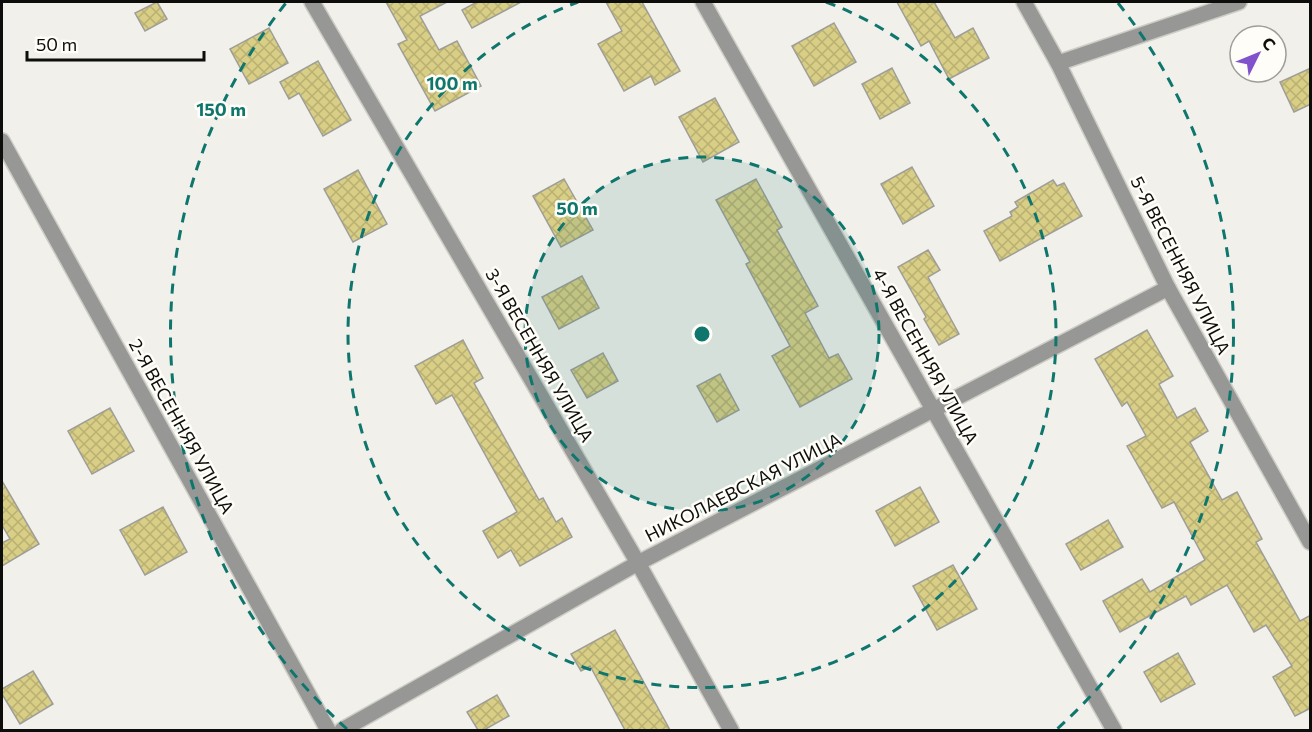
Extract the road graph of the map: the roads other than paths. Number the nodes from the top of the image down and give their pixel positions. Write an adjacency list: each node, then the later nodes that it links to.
1 (312, 2): 10 (street, 3-Я ВЕСЕННЯЯ УЛИЦА)
2 (703, 2): 8 (street, 4-Я ВЕСЕННЯЯ УЛИЦА)
3 (1024, 2): 5 (street, 5-Я ВЕСЕННЯЯ УЛИЦА)
4 (1239, 2): 5 (street)
5 (1058, 63): 7 (street, 5-Я ВЕСЕННЯЯ УЛИЦА)
6 (2, 141): 11 (street, 2-Я ВЕСЕННЯЯ УЛИЦА)
7 (1167, 288): 8 (street, НИКОЛАЕВСКАЯ УЛИЦА); 9 (street, 5-Я ВЕСЕННЯЯ УЛИЦА)
8 (934, 410): 10 (street, НИКОЛАЕВСКАЯ УЛИЦА); 14 (street, 4-Я ВЕСЕННЯЯ УЛИЦА)
9 (1311, 542)
10 (638, 563): 12 (street, НИКОЛАЕВСКАЯ УЛИЦА); 13 (street, 3-Я ВЕСЕННЯЯ УЛИЦА)
11 (328, 730)
12 (342, 730)
13 (731, 730)
14 (1114, 730)

